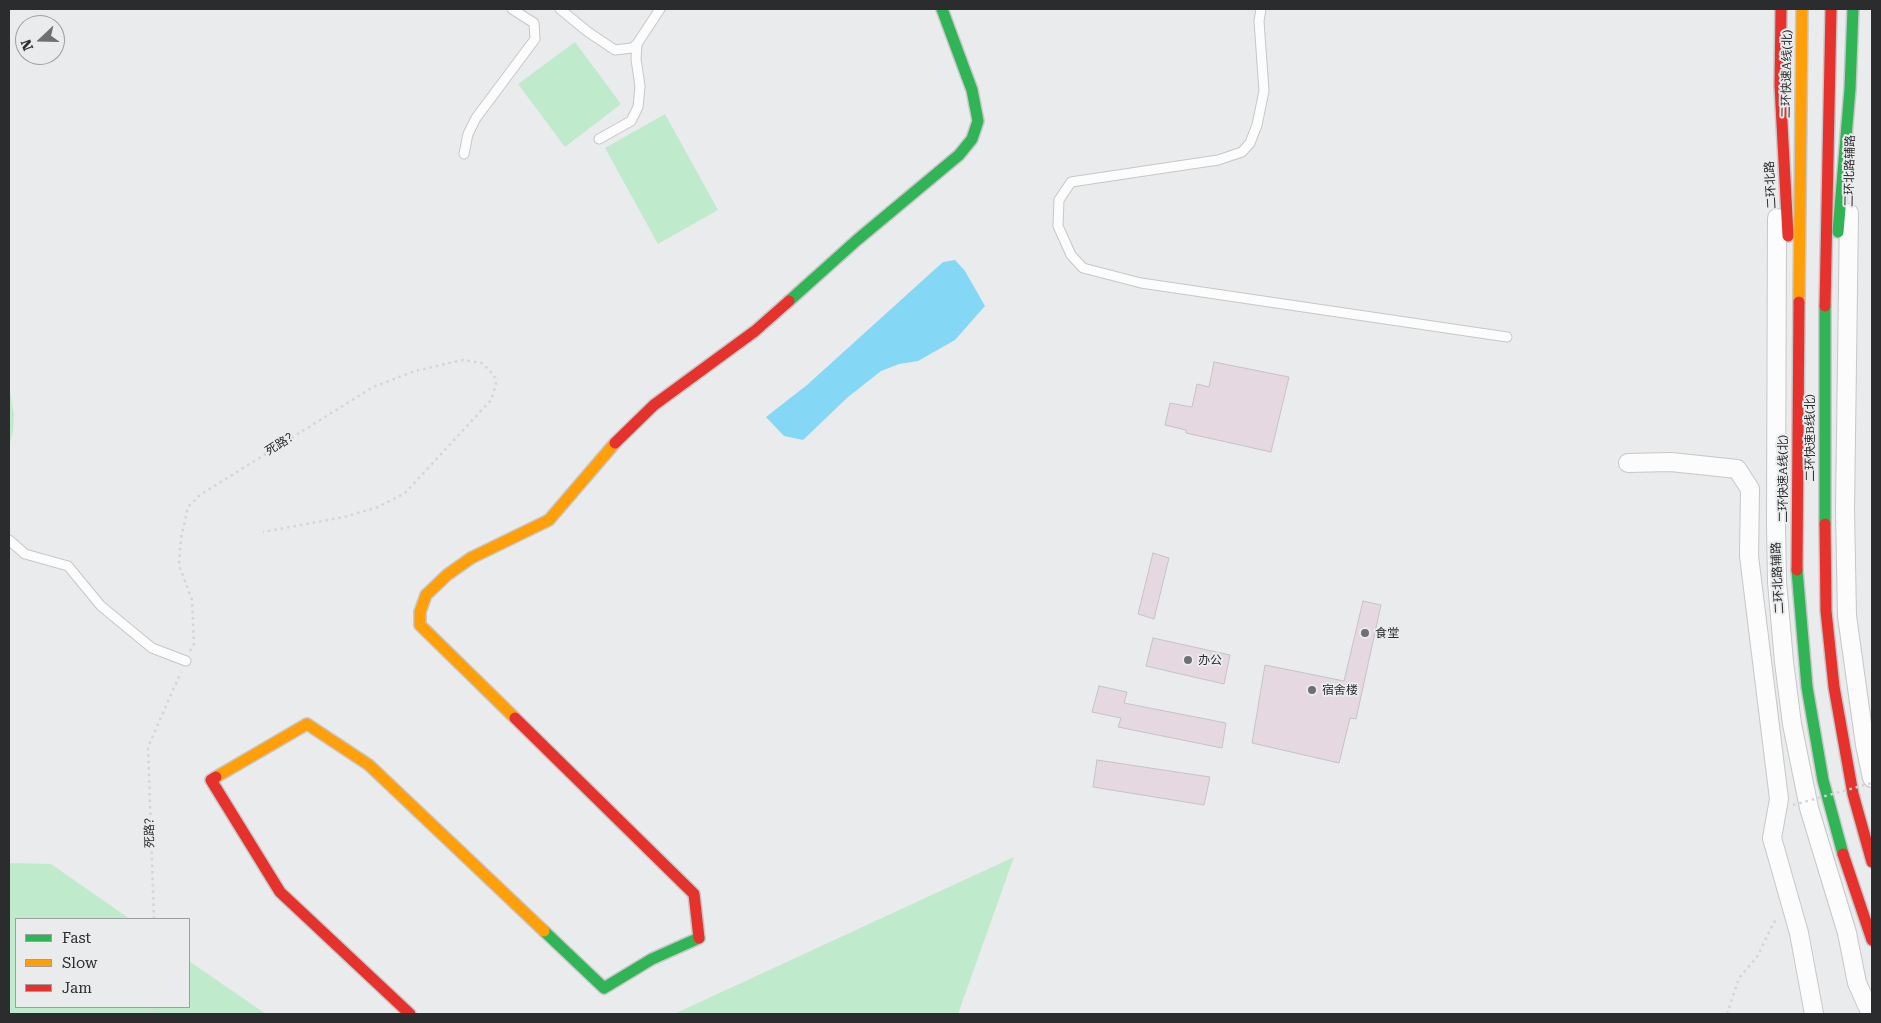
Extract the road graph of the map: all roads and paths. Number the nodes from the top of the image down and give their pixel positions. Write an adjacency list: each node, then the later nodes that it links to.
1 (512, 9): 14 (lane)
2 (560, 9): 12 (lane)
3 (660, 9): 12 (lane)
4 (942, 9): 29 (main road)
5 (1261, 9): 15 (lane)
6 (1781, 9): 10 (main road, 二环北路)
7 (1802, 9): 17 (main road, 二环快速A线(北))
8 (1831, 9): 16 (main road, 二环快速B线(北))
9 (1853, 9): 11 (main road)
10 (1780, 40): 17 (main road, 二环北路); 32 (street, 二环北路辅路)
11 (1852, 42): 16 (main road); 22 (street, 二环北路辅路)
12 (637, 44): 13 (lane)
13 (599, 138)
14 (464, 154)
15 (1507, 337)
16 (1825, 358): 25 (main road, 二环快速B线(北))
17 (1798, 359): 28 (main road, 二环快速A线(北))
18 (1628, 463): 26 (street)
19 (263, 532): 21 (path, 死路？)
20 (9, 540): 21 (lane)
21 (186, 661): 27 (path, 死路？)
22 (1872, 778)
23 (1872, 782): 24 (path, bridge)
24 (1793, 805)
25 (1872, 862)
26 (1793, 911): 30 (path); 31 (street)
27 (154, 918)
28 (1872, 940)
29 (410, 1014)
30 (1727, 1014)
31 (1814, 1014)
32 (1871, 1014)

